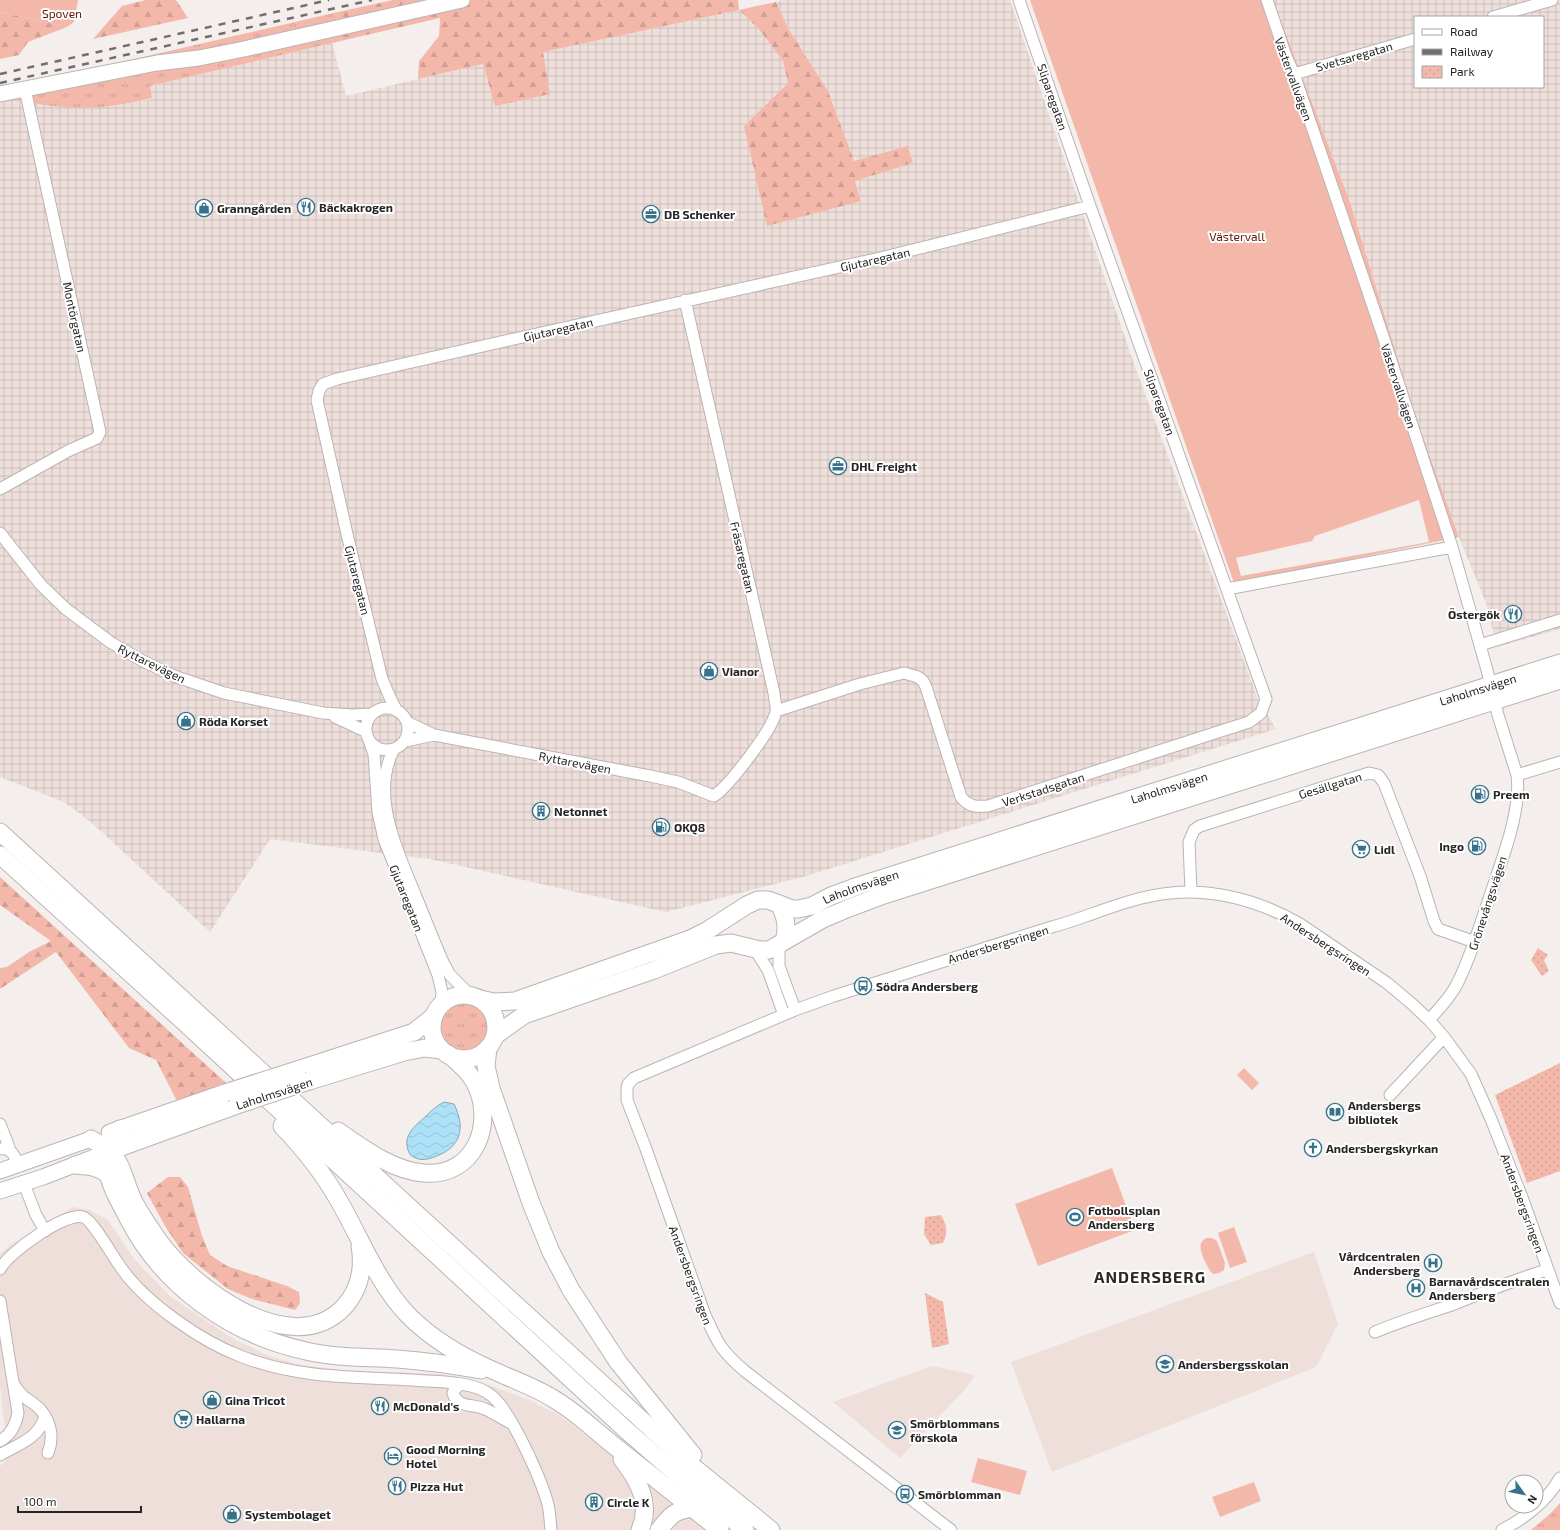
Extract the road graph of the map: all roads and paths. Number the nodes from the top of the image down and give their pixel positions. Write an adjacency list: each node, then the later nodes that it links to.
1 (462, 0): 8 (main road)
2 (1019, 0): 10 (street, Sliparegatan)
3 (1267, 0): 7 (street, Västervallvägen)
4 (1552, 0): 5 (street)
5 (1496, 16)
6 (1414, 39): 7 (street, Svetsaregatan)
7 (1294, 74): 14 (street, Västervallvägen)
8 (26, 89): 9 (main road); 12 (street, Montörgatan)
9 (0, 94)
10 (1090, 206): 11 (street, Gjutaregatan); 15 (street, Sliparegatan)
11 (685, 300): 19 (street, Gjutaregatan); 24 (street, Fräsaregatan)
12 (0, 489)
13 (0, 533): 26 (street, Ryttarevägen)
14 (1452, 546): 15 (street); 17 (street, Västervallvägen)
15 (1227, 589): 24 (street, Verkstadsgatan)
16 (1560, 620): 17 (street)
17 (1480, 645): 21 (street, Västervallvägen)
18 (1560, 663): 21 (highway, Laholmsvägen)
19 (382, 679): 23 (street, Gjutaregatan); 25 (street, Gjutaregatan)
20 (1560, 680): 22 (highway, Laholmsvägen)
21 (1490, 685): 22 (street, Västervallvägen); 38 (highway, Laholmsvägen)
22 (1494, 702): 34 (street, Västervallvägen); 40 (highway, Laholmsvägen)
23 (397, 711): 25 (street, Ryttarevägen); 27 (street, Ryttarevägen)
24 (776, 711): 29 (street, Ryttarevägen)
25 (375, 712): 26 (street, Ryttarevägen); 28 (street)
26 (323, 713): 28 (street, Ryttarevägen)
27 (407, 722): 29 (street, Ryttarevägen); 30 (street)
28 (365, 731): 31 (street)
29 (434, 735): 30 (street, Ryttarevägen)
30 (405, 741): 32 (street, Ryttarevägen)
31 (370, 743): 32 (street); 43 (street, Gjutaregatan)
32 (394, 749): 42 (street, Gjutaregatan)
33 (1560, 762): 34 (street)
34 (1517, 775): 39 (street, Grönevångsvägen)
35 (0, 832): 52 (highway)
36 (0, 855): 47 (highway)
37 (1191, 892): 39 (street, Gesällgatan); 44 (street, Andersbergsringen); 46 (street, Andersbergsringen)
38 (779, 904): 40 (highway); 42 (highway, Laholmsvägen)
39 (1474, 942): 46 (street, Grönevångsvägen)
40 (781, 943): 41 (highway, Laholmsvägen); 44 (street)
41 (754, 948): 45 (street); 49 (highway, Laholmsvägen)
42 (475, 997): 43 (highway, Laholmsvägen); 49 (highway)
43 (438, 1010): 50 (highway); 54 (highway, Laholmsvägen, bridge)
44 (795, 1010): 45 (street, Andersbergsringen)
45 (784, 1015): 94 (street, Andersbergsringen)
46 (1429, 1020): 48 (street, Andersbergsringen)
47 (184, 1022): 66 (highway); 92 (highway)
48 (1444, 1038): 51 (street); 68 (street, Andersbergsringen)
49 (492, 1041): 50 (highway, Laholmsvägen); 86 (highway)
50 (445, 1052): 52 (highway); 56 (highway, Laholmsvägen, bridge)
51 (1390, 1095)
52 (290, 1099): 86 (highway)
53 (0, 1124): 57 (street)
54 (120, 1129): 55 (highway, Laholmsvägen); 58 (highway)
55 (91, 1139): 58 (highway); 61 (main road, Laholmsvägen)
56 (134, 1143): 58 (highway, Laholmsvägen); 62 (highway)
57 (4, 1149): 59 (street)
58 (110, 1151): 60 (main road, Laholmsvägen); 62 (highway)
59 (16, 1160)
60 (75, 1165): 62 (highway); 64 (main road, Laholmsvägen)
61 (0, 1171)
62 (115, 1173): 66 (highway); 72 (highway)
63 (26, 1189): 65 (street)
64 (0, 1191)
65 (45, 1231): 67 (street); 74 (street)
66 (359, 1240): 72 (highway)
67 (0, 1269)
68 (1547, 1270): 70 (street, Andersbergsringen); 71 (street)
69 (0, 1301): 73 (street)
70 (1560, 1303)
71 (1376, 1332)
72 (498, 1373): 83 (highway)
73 (13, 1383): 75 (street); 76 (street)
74 (461, 1384): 78 (street); 78 (street)
75 (36, 1406): 76 (street); 77 (street)
76 (18, 1413): 79 (street)
77 (45, 1417): 81 (street); 81 (street)
78 (511, 1423): 88 (street)
79 (13, 1428): 80 (street); 82 (street)
80 (0, 1432)
81 (33, 1436): 84 (street)
82 (0, 1441)
83 (611, 1443): 87 (highway); 89 (highway)
84 (0, 1455)
85 (1560, 1478): 95 (street)
86 (722, 1490): 93 (highway)
87 (693, 1508): 90 (highway); 91 (highway)
88 (551, 1530)
89 (640, 1530)
90 (659, 1530)
91 (720, 1530)
92 (744, 1530)
93 (771, 1530)
94 (951, 1530)
95 (1502, 1530)

